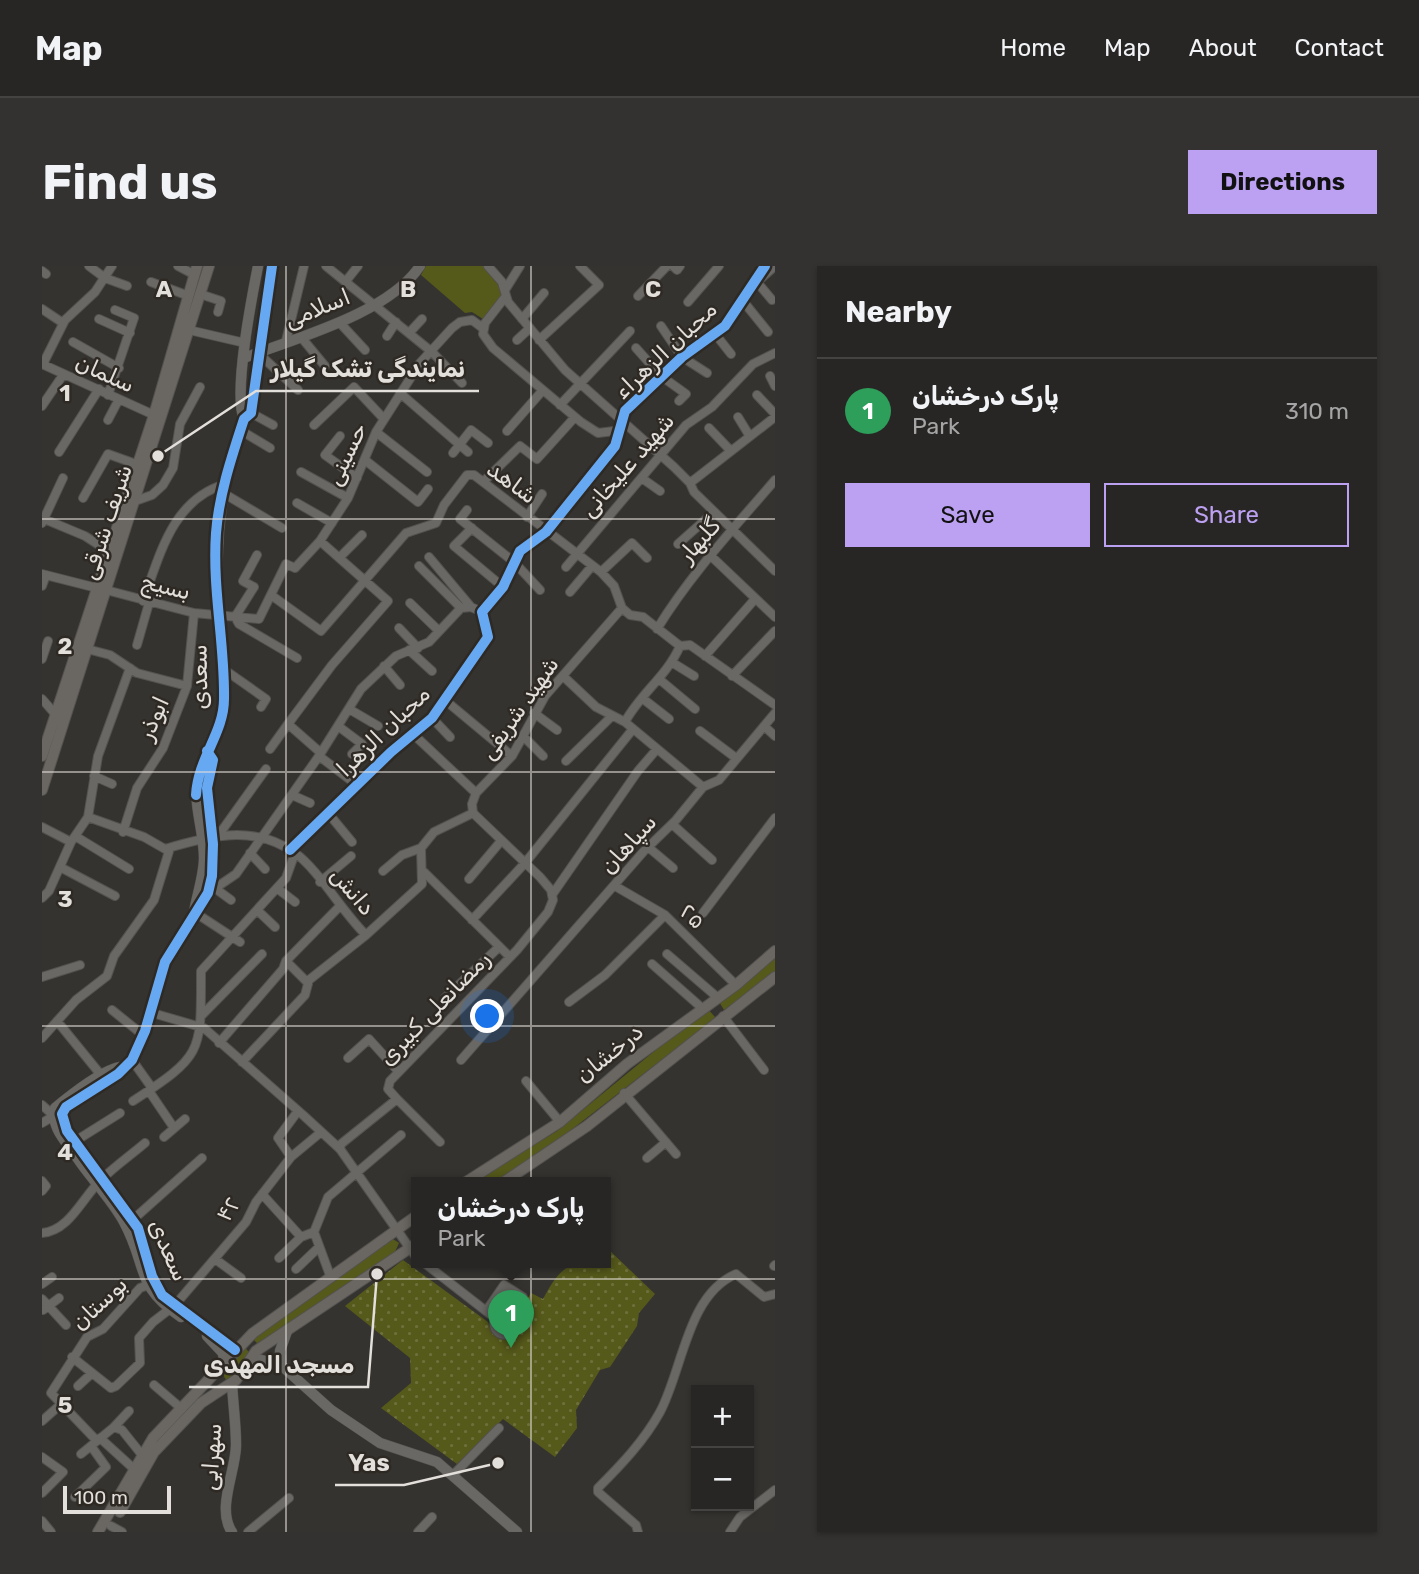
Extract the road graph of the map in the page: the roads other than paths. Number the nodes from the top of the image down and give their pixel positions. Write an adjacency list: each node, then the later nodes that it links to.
1 (89, 266): 23 (street)
2 (112, 266): 23 (street)
3 (177, 266): 21 (street)
4 (209, 266): 30 (main road, شریف شرقی)
5 (258, 266): 60 (street, سعدی)
6 (272, 266): 64 (street, سعدی)
7 (304, 266): 58 (street)
8 (358, 266): 24 (street)
9 (488, 266): 28 (street)
10 (520, 266): 28 (street)
11 (580, 266): 22 (street)
12 (594, 266): 22 (street)
13 (667, 266): 31 (street)
14 (673, 266): 15 (street)
15 (680, 266)
16 (719, 266): 34 (street)
17 (765, 266): 26 (street, محبان الزهراء)
18 (775, 266): 26 (street)
19 (329, 267): 24 (street)
20 (416, 267): 35 (street, اسلامی)
21 (196, 271): 30 (main road, شریف شرقی)
22 (587, 274): 57 (street)
23 (105, 278): 27 (street); 42 (street)
24 (345, 281): 35 (street)
25 (151, 282): 30 (street)
26 (757, 282): 32 (street); 33 (street, محبان الزهراء)
27 (127, 286)
28 (505, 293): 41 (street); 47 (street)
29 (544, 293): 41 (street)
30 (195, 295): 38 (street); 48 (main road, شریف شرقی); 90 (main road, شریف شرقی)
31 (638, 296)
32 (772, 300)
33 (743, 301): 50 (street); 53 (street, محبان الزهراء)
34 (688, 302)
35 (374, 304): 43 (street, اسلامی); 44 (street)
36 (42, 309): 42 (street)
37 (115, 310): 51 (street)
38 (218, 312)
39 (99, 319): 51 (street)
40 (422, 319): 52 (street)
41 (522, 319): 46 (street)
42 (63, 323): 69 (street)
43 (340, 323): 55 (street, اسلامی); 62 (street)
44 (396, 323): 52 (street); 54 (street)
45 (661, 326): 67 (street)
46 (530, 328): 56 (street); 57 (street)
47 (484, 329): 63 (street, حسینی); 82 (street)
48 (189, 330): 60 (street); 130 (main road, شریف شرقی)
49 (630, 331): 77 (street)
50 (768, 332)
51 (130, 333): 71 (street)
52 (409, 333): 63 (street)
53 (716, 335): 66 (street); 67 (street, محبان الزهراء)
54 (387, 336)
55 (301, 337): 58 (street, اسلامی); 70 (street)
56 (517, 340)
57 (539, 340): 77 (street)
58 (286, 341): 64 (street, اسلامی)
59 (73, 342): 71 (street)
60 (245, 343): 68 (street, سعدی)
61 (636, 348): 74 (street)
62 (365, 350)
63 (432, 352): 76 (street); 83 (street, حسینی)
64 (258, 353): 68 (street, اسلامی); 81 (street); 92 (street, سعدی)
65 (775, 353): 113 (street, شهید علیخانی)
66 (731, 354)
67 (682, 357): 72 (street); 74 (street, محبان الزهراء)
68 (244, 358): 92 (street, سعدی)
69 (43, 364): 73 (street, سلمان)
70 (325, 366)
71 (119, 368): 84 (street)
72 (707, 373)
73 (63, 375): 80 (street, سلمان); 89 (street)
74 (661, 376): 87 (street); 99 (street, محبان الزهراء)
75 (770, 376): 78 (street)
76 (462, 383)
77 (579, 383): 88 (street); 99 (street)
78 (775, 386)
79 (200, 387): 130 (street)
80 (99, 389): 84 (street, سلمان); 110 (street)
81 (298, 390)
82 (544, 390): 88 (street); 102 (street)
83 (400, 393): 95 (street, حسینی); 107 (street)
84 (108, 395): 86 (street, سلمان)
85 (757, 395): 91 (street)
86 (118, 401): 90 (street, سلمان); 96 (street)
87 (679, 401)
88 (560, 405): 93 (street)
89 (42, 406)
90 (153, 415): 115 (main road, شریف شرقی)
91 (775, 415): 104 (street)
92 (247, 416): 97 (street); 101 (street, سعدی)
93 (575, 417): 99 (street); 122 (street)
94 (738, 417): 104 (street)
95 (384, 419): 98 (street); 103 (street, حسینی)
96 (108, 420)
97 (273, 425)
98 (314, 425)
99 (622, 426): 113 (street); 139 (street, محبان الزهراء)
100 (709, 428): 109 (street)
101 (240, 430): 108 (street); 124 (street, سعدی)
102 (507, 431)
103 (376, 432): 114 (street, حسینی); 117 (street)
104 (749, 435): 109 (street)
105 (340, 436): 119 (street)
106 (488, 443): 107 (street)
107 (458, 444): 111 (street); 112 (street)
108 (270, 448)
109 (730, 450): 123 (street)
110 (59, 452)
111 (468, 452)
112 (453, 453)
113 (659, 454): 120 (street, شهید علیخانی); 123 (street)
114 (365, 460): 119 (street, حسینی); 125 (street)
115 (136, 464): 128 (street); 144 (main road, شریف شرقی)
116 (301, 471): 129 (street)
117 (427, 472)
118 (63, 478): 135 (street)
119 (357, 478): 129 (street, حسینی)
120 (643, 479): 126 (street); 145 (street, شهید علیخانی)
121 (775, 480): 140 (street, گلبهار)
122 (482, 482): 134 (street, شاهد); 158 (street, شاهد)
123 (690, 483): 133 (street)
124 (224, 489): 137 (street); 166 (street); 173 (street, سعدی)
125 (428, 489)
126 (660, 491)
127 (542, 494): 134 (street)
128 (83, 498)
129 (348, 498): 136 (street, حسینی)
130 (135, 500): 161 (main road, شریف شرقی)
131 (297, 503): 136 (street)
132 (467, 510): 138 (street)
133 (714, 512): 140 (street); 143 (street)
134 (527, 517): 139 (street, شاهد)
135 (43, 520): 144 (street)
136 (332, 523): 142 (street, حسینی)
137 (282, 528)
138 (472, 528): 151 (street); 160 (street)
139 (547, 531): 145 (street, شاهد); 151 (street)
140 (734, 531): 148 (street, گلبهار); 155 (street)
141 (362, 535): 149 (street)
142 (320, 541): 149 (street); 164 (street, حسینی)
143 (678, 544)
144 (108, 551): 161 (main road, شریف شرقی)
145 (576, 554): 153 (street, شاهد); 154 (street, شهید علیخانی)
146 (257, 555): 174 (street)
147 (429, 557): 168 (street)
148 (712, 557): 165 (street); 178 (street, گلبهار)
149 (339, 558): 158 (street)
150 (647, 558): 156 (street)
151 (514, 562): 160 (street); 162 (street)
152 (419, 566): 169 (street)
153 (592, 566): 156 (street, شاهد); 163 (street)
154 (566, 567)
155 (775, 571)
156 (601, 572): 170 (street, شاهد)
157 (44, 575): 159 (street); 161 (street, بسیج)
158 (365, 582): 164 (street, شاهد); 214 (street)
159 (42, 586)
160 (503, 587): 171 (street)
161 (101, 589): 166 (street, بسیج); 184 (main road, شریف شرقی); 209 (main road, شریف شرقی)
162 (540, 590)
163 (570, 592)
164 (271, 595): 176 (street, حسینی)
165 (755, 599): 175 (street); 186 (street)
166 (146, 602): 172 (street, بسیج); 182 (street)
167 (410, 603): 179 (street)
168 (471, 607): 169 (street); 171 (street)
169 (461, 608): 179 (street)
170 (622, 608): 178 (street); 194 (street, شهید شریفی)
171 (482, 612): 202 (street, محبان الزهرا)
172 (194, 613): 173 (street, بسیج); 199 (street, ابوذر)
173 (218, 615): 174 (street, بسیج); 192 (street, سعدی)
174 (235, 617): 176 (street, بسیج); 187 (street)
175 (775, 617)
176 (259, 620)
177 (399, 628): 185 (street)
178 (657, 629): 183 (street)
179 (439, 631): 185 (street)
180 (775, 631): 196 (street)
181 (48, 641): 188 (street)
182 (137, 645)
183 (680, 646): 186 (street); 189 (street)
184 (87, 649): 191 (street); 240 (main road, شریف شرقی)
185 (413, 649): 190 (street); 193 (street)
186 (705, 656): 196 (street)
187 (297, 657)
188 (42, 659)
189 (673, 663): 195 (street); 197 (street)
190 (384, 666): 198 (street); 205 (street)
191 (130, 668): 199 (street); 236 (street)
192 (222, 668): 204 (street); 227 (street, سعدی)
193 (432, 671)
194 (563, 676): 207 (street, شهید شریفی); 210 (street)
195 (694, 676)
196 (732, 676): 203 (street)
197 (659, 679): 200 (street); 206 (street)
198 (400, 685)
199 (187, 686): 250 (street, ابوذر)
200 (642, 698): 212 (street); 213 (street)
201 (42, 699): 209 (street)
202 (446, 701): 211 (street, محبان الزهرا); 232 (street)
203 (775, 705)
204 (261, 707)
205 (349, 709): 215 (street); 216 (street)
206 (695, 709)
207 (534, 713): 219 (street); 222 (street, شهید شریفی)
208 (775, 713): 217 (street, سپاهان)
209 (56, 715): 230 (main road, شریف شرقی)
210 (611, 717): 213 (street); 234 (street)
211 (432, 718): 221 (street, محبان الزهرا); 224 (street)
212 (669, 719)
213 (625, 722): 218 (street)
214 (288, 724): 225 (street); 228 (street)
215 (338, 726): 228 (street); 229 (street)
216 (379, 726)
217 (764, 726): 223 (street); 233 (street, سپاهان)
218 (633, 729): 226 (street); 264 (street)
219 (557, 730)
220 (700, 731): 233 (street)
221 (413, 734): 238 (street, محبان الزهرا); 241 (street)
222 (523, 736): 231 (street); 232 (street, شهید شریفی)
223 (775, 736)
224 (450, 737)
225 (270, 749)
226 (657, 749): 239 (street); 276 (street, رمضانعلی کبیری)
227 (208, 751): 252 (street, سعدی); 254 (street, سعدی)
228 (320, 754): 238 (street); 242 (street)
229 (352, 754)
230 (42, 756)
231 (543, 756)
232 (512, 757): 241 (street, شهید شریفی)
233 (736, 758): 239 (street, سپاهان)
234 (566, 761)
235 (266, 768): 252 (street)
236 (94, 776): 237 (street); 246 (street)
237 (112, 784)
238 (357, 785): 244 (street, محبان الزهرا)
239 (703, 787): 248 (street, سپاهان)
240 (42, 790)
241 (476, 793): 245 (street)
242 (292, 795): 243 (street); 251 (street)
243 (310, 803)
244 (328, 813): 256 (street); 260 (street, محبان الزهرا)
245 (473, 813): 255 (street); 259 (street)
246 (88, 817): 250 (street); 253 (street)
247 (775, 818): 284 (street)
248 (672, 824): 257 (street, سپاهان); 263 (street)
249 (42, 827): 253 (street)
250 (123, 832): 258 (street)
251 (263, 835): 252 (street); 260 (street, دانش); 261 (street)
252 (214, 836): 254 (street); 275 (street, سعدی)
253 (73, 839): 265 (street); 267 (street)
254 (200, 840): 258 (street); 283 (street, سعدی)
255 (501, 841): 264 (street); 271 (street)
256 (352, 842)
257 (648, 847): 266 (street); 273 (street, سپاهان)
258 (170, 848): 309 (street)
259 (421, 848): 269 (street); 270 (street)
260 (292, 851): 272 (street, دانش); 274 (street)
261 (250, 853): 268 (street); 275 (street)
262 (351, 856): 272 (street)
263 (712, 860)
264 (525, 863): 276 (street); 286 (street)
265 (60, 867): 277 (street); 278 (street)
266 (673, 868)
267 (129, 869)
268 (265, 869)
269 (383, 872)
270 (424, 872): 286 (street); 288 (street, دانش)
271 (469, 879)
272 (320, 882): 281 (street, دانش)
273 (615, 886): 285 (street, ۲۵); 315 (street, سپاهان)
274 (278, 888): 280 (street); 282 (street)
275 (212, 891): 279 (street); 283 (street, سعدی)
276 (552, 895): 294 (street, رمضانعلی کبیری)
277 (115, 896)
278 (42, 898)
279 (231, 901)
280 (295, 902)
281 (340, 907): 288 (street, دانش); 313 (street)
282 (257, 910): 287 (street); 289 (street)
283 (194, 912): 289 (street); 306 (street, سعدی)
284 (703, 913)
285 (665, 915): 301 (street, ۲۵); 303 (street)
286 (472, 920): 290 (street)
287 (275, 927)
288 (366, 936): 300 (street)
289 (237, 940): 307 (street)
290 (499, 947): 294 (street); 302 (street)
291 (775, 951): 301 (main road, درخشان)
292 (262, 954): 307 (street)
293 (667, 954): 304 (street)
294 (510, 957): 319 (street, رمضانعلی کبیری)
295 (652, 964): 304 (street)
296 (80, 965): 299 (street)
297 (290, 965): 300 (street)
298 (775, 977): 308 (main road, درخشان)
299 (42, 978)
300 (308, 983): 316 (street)
301 (736, 985): 304 (main road, درخشان)
302 (445, 998)
303 (569, 1002)
304 (710, 1002): 308 (main road); 331 (main road, درخشان)
305 (112, 1010): 311 (street)
306 (149, 1012): 310 (street); 311 (street, سعدی)
307 (202, 1015): 310 (street)
308 (723, 1016): 318 (street); 323 (main road, درخشان)
309 (57, 1021): 312 (street); 320 (street)
310 (201, 1028): 313 (street); 322 (street)
311 (143, 1035): 317 (street, سعدی)
312 (42, 1038)
313 (219, 1042): 316 (street)
314 (348, 1058): 319 (street)
315 (461, 1060)
316 (242, 1062): 327 (street)
317 (127, 1064): 320 (street); 322 (street); 329 (street)
318 (764, 1070)
319 (398, 1071): 324 (street, رمضانعلی کبیری)
320 (101, 1075): 329 (street)
321 (526, 1082): 331 (street)
322 (150, 1089): 325 (street); 333 (street)
323 (624, 1093): 338 (street); 348 (main road, درخشان)
324 (397, 1099): 337 (street); 341 (street, رمضانعلی کبیری)
325 (133, 1101)
326 (42, 1105): 329 (street)
327 (298, 1111): 334 (street); 343 (street)
328 (120, 1113): 339 (street)
329 (58, 1114): 332 (street); 339 (street, سعدی)
330 (186, 1119): 333 (street)
331 (560, 1122): 347 (main road, درخشان)
332 (42, 1123)
333 (174, 1128): 336 (street)
334 (320, 1133): 341 (street); 343 (street, ۴۲)
335 (401, 1135): 346 (street)
336 (164, 1137)
337 (440, 1142)
338 (666, 1142): 342 (street); 345 (street)
339 (71, 1143): 349 (street, سعدی)
340 (145, 1143): 349 (street)
341 (340, 1149): 346 (street)
342 (676, 1154)
343 (291, 1157): 352 (street, ۴۲)
344 (202, 1158): 354 (street)
345 (647, 1158)
346 (356, 1172): 355 (street); 356 (street)
347 (474, 1177)
348 (511, 1177)
349 (100, 1180): 354 (street, سعدی); 357 (street)
350 (42, 1181): 351 (street)
351 (42, 1191)
352 (262, 1194): 358 (street); 363 (street, ۴۲)
353 (411, 1220): 355 (main road)
354 (129, 1223): 370 (street, سعدی)
355 (397, 1231): 359 (street); 368 (main road)
356 (314, 1232): 358 (street); 360 (street)
357 (42, 1233)
358 (301, 1237): 362 (street)
359 (411, 1247)
360 (318, 1248): 365 (street); 368 (street)
361 (411, 1252): 380 (main road)
362 (279, 1258)
363 (215, 1259): 367 (street); 375 (street, ۴۲)
364 (431, 1268): 377 (street)
365 (296, 1269)
366 (52, 1278): 369 (street)
367 (241, 1278)
368 (331, 1278): 381 (main road)
369 (42, 1284)
370 (151, 1284): 375 (street, سعدی); 384 (street, بوستان)
371 (775, 1294): 416 (street)
372 (523, 1297): 377 (street)
373 (59, 1298): 376 (street)
374 (42, 1299): 376 (street)
375 (172, 1307): 382 (street, سعدی); 386 (street, سعدی); 387 (street, ۴۲)
376 (46, 1308): 379 (street)
377 (486, 1311): 378 (street)
378 (495, 1318)
379 (66, 1325)
380 (287, 1331): 383 (main road); 385 (street)
381 (245, 1343): 382 (main road); 383 (main road)
382 (234, 1350): 386 (main road)
383 (255, 1355): 385 (street); 388 (main road)
384 (72, 1357): 387 (street); 391 (street, بوستان)
385 (281, 1365): 402 (street)
386 (221, 1366): 388 (main road); 392 (main road)
387 (92, 1374): 390 (street)
388 (229, 1384): 409 (main road); 412 (street, سهرابی)
389 (154, 1385): 392 (street)
390 (78, 1386)
391 (61, 1405): 394 (street); 397 (street)
392 (182, 1409): 399 (main road)
393 (129, 1411): 395 (street)
394 (42, 1421)
395 (114, 1427): 397 (street); 399 (street)
396 (499, 1428): 402 (street)
397 (96, 1441): 398 (street); 401 (street); 405 (street)
398 (81, 1454)
399 (142, 1455): 401 (main road)
400 (42, 1457): 404 (street)
401 (134, 1469): 411 (main road)
402 (453, 1475): 415 (street)
403 (775, 1490): 417 (street)
404 (42, 1493)
405 (75, 1497)
406 (289, 1498): 413 (street)
407 (432, 1517): 414 (street)
408 (42, 1521): 410 (street)
409 (113, 1530)
410 (51, 1532)
411 (99, 1532)
412 (232, 1532)
413 (248, 1532)
414 (418, 1532)
415 (517, 1532)
416 (638, 1532)
417 (730, 1532)

